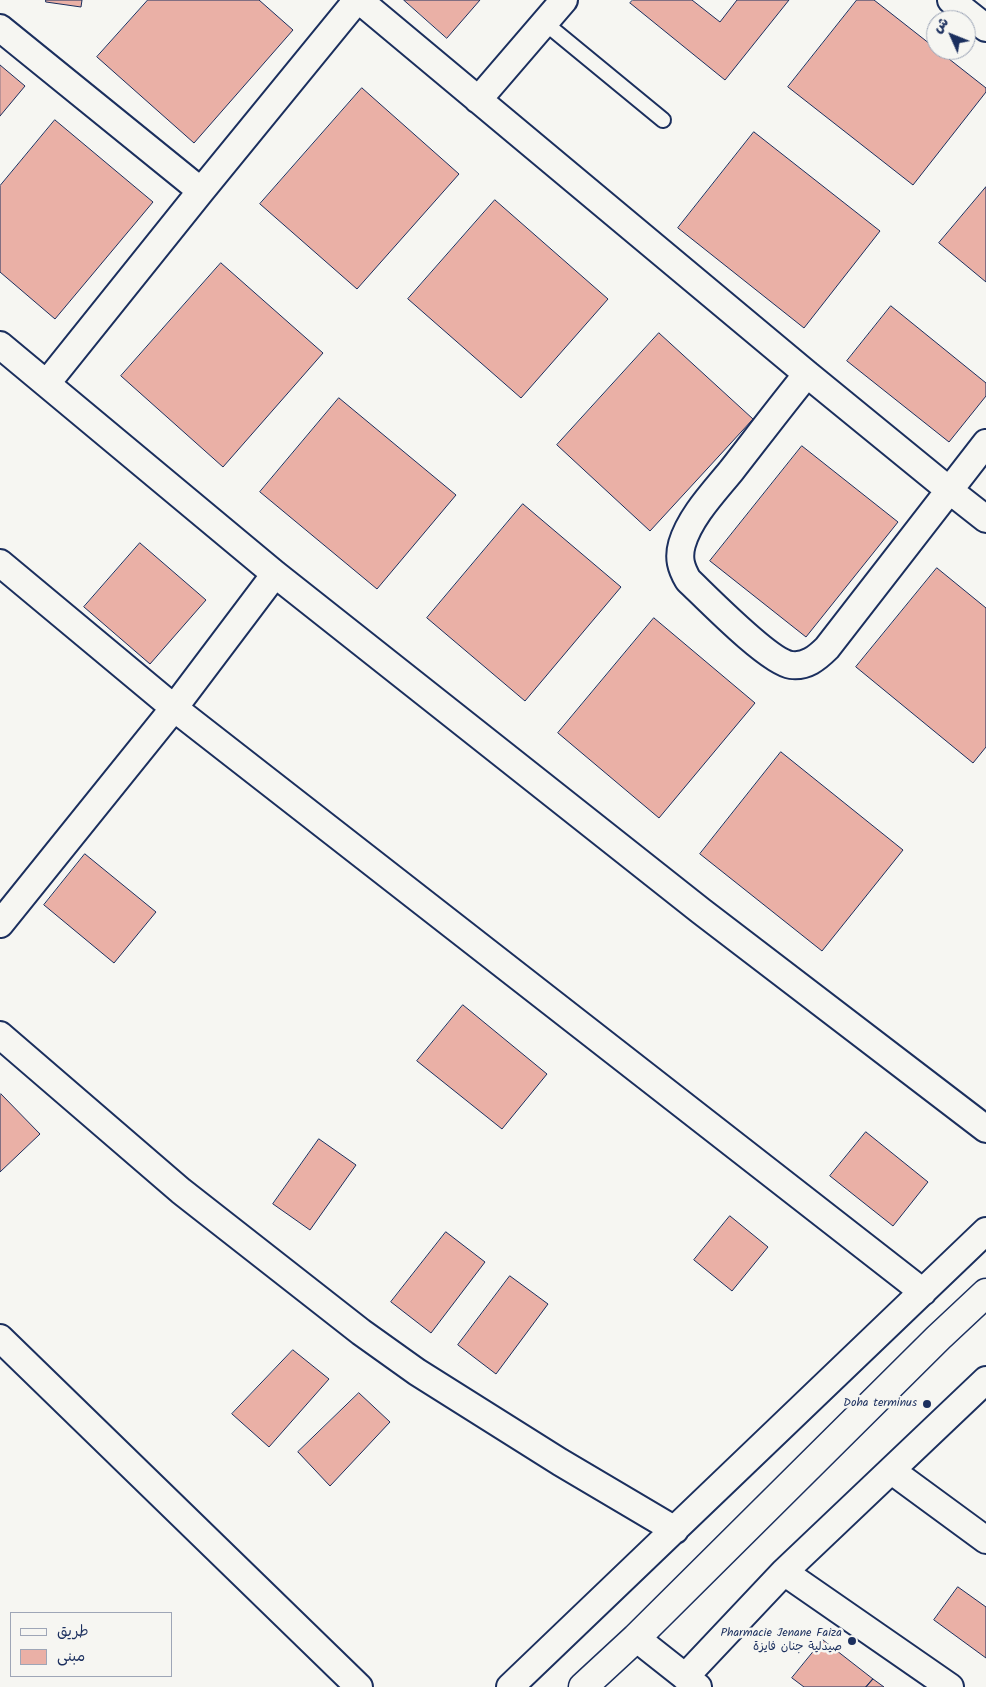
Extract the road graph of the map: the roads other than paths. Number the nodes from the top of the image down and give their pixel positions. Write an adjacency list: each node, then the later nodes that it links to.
1 (358, 0): 7 (street); 9 (street)
2 (564, 0): 4 (street)
3 (951, 0): 6 (street)
4 (545, 22): 7 (street); 8 (lane)
5 (0, 28): 9 (street)
6 (986, 28)
7 (478, 100): 11 (street)
8 (663, 120)
9 (201, 191): 12 (street)
10 (0, 345): 12 (street)
11 (807, 374): 14 (street); 14 (street)
12 (47, 383): 17 (street)
13 (986, 443): 14 (street)
14 (948, 490): 15 (street)
15 (986, 519)
16 (0, 564): 18 (street)
17 (275, 574): 18 (street); 21 (street)
18 (174, 708): 19 (street); 23 (street)
19 (0, 924)
20 (0, 1035): 28 (street)
21 (986, 1128)
22 (986, 1231): 23 (street)
23 (923, 1292): 28 (street)
24 (986, 1293): 31 (main road)
25 (0, 1338): 33 (street)
26 (986, 1380): 27 (street)
27 (892, 1471): 29 (street); 30 (street)
28 (675, 1530): 34 (street)
29 (986, 1540)
30 (784, 1572): 32 (street); 36 (street)
31 (636, 1638): 32 (street); 35 (main road)
32 (692, 1682)
33 (359, 1687)
34 (510, 1687)
35 (583, 1687)
36 (950, 1687)

